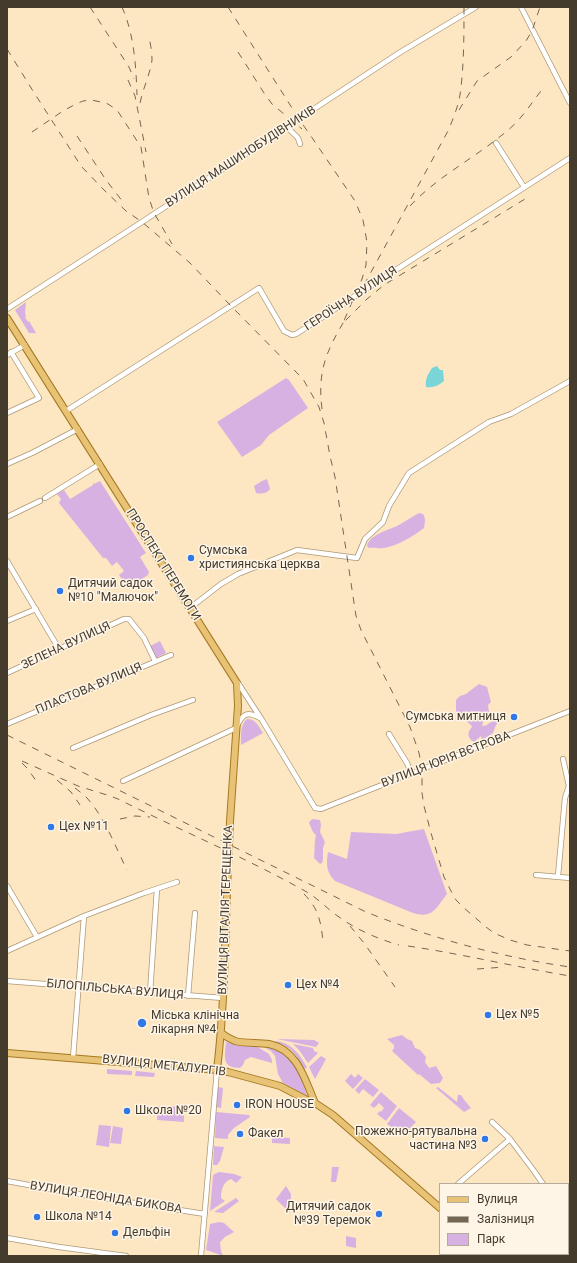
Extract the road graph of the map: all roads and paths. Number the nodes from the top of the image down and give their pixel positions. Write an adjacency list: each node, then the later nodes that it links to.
1 (476, 7): 4 (street, ВУЛИЦЯ МАШИНОБУДІВНИКІВ)
2 (521, 7): 3 (street)
3 (570, 103)
4 (287, 127): 5 (street); 9 (street, ВУЛИЦЯ МАШИНОБУДІВНИКІВ)
5 (300, 144)
6 (496, 144): 8 (street)
7 (570, 158): 8 (street, ГЕРОЇЧНА ВУЛИЦЯ)
8 (524, 187): 14 (street, ГЕРОЇЧНА ВУЛИЦЯ)
9 (7, 309)
10 (7, 318): 11 (main road, ПРОСПЕКТ ПЕРЕМОГИ)
11 (25, 345): 12 (street); 14 (main road, ПРОСПЕКТ ПЕРЕМОГИ)
12 (9, 353): 15 (street)
13 (570, 380): 24 (street)
14 (66, 411): 16 (main road, ПРОСПЕКТ ПЕРЕМОГИ)
15 (7, 412)
16 (78, 429): 17 (street); 18 (main road, ПРОСПЕКТ ПЕРЕМОГИ)
17 (7, 464)
18 (100, 464): 19 (street); 24 (main road, ПРОСПЕКТ ПЕРЕМОГИ)
19 (45, 498)
20 (40, 501): 21 (street)
21 (7, 517)
22 (7, 561): 23 (street)
23 (9, 568): 25 (street)
24 (190, 608): 31 (main road, ПРОСПЕКТ ПЕРЕМОГИ)
25 (36, 609): 26 (street); 27 (street)
26 (7, 621)
27 (59, 649): 29 (street, ЗЕЛЕНА ВУЛИЦЯ); 30 (street, ЗЕЛЕНА ВУЛИЦЯ)
28 (171, 655): 29 (street, ПЛАСТОВА ВУЛИЦЯ)
29 (155, 661): 35 (street, ПЛАСТОВА ВУЛИЦЯ)
30 (7, 673)
31 (237, 683): 34 (street, ПРОСПЕКТ ПЕРЕМОГИ); 36 (main road, ВУЛИЦЯ ВІТАЛІЯ ТЕРЕЩЕНКА)
32 (193, 700): 38 (street)
33 (570, 711): 40 (street, ВУЛИЦЯ ЮРІЯ ВЄТРОВА)
34 (262, 720): 36 (street); 43 (street, ПРОСПЕКТ ПЕРЕМОГИ)
35 (7, 724)
36 (236, 728): 41 (street); 58 (main road, ВУЛИЦЯ ВІТАЛІЯ ТЕРЕЩЕНКА, bridge)
37 (389, 734): 40 (street)
38 (73, 748)
39 (563, 760): 42 (street)
40 (411, 774): 43 (street, ВУЛИЦЯ ЮРІЯ ВЄТРОВА)
41 (123, 781)
42 (569, 786): 45 (street)
43 (321, 809)
44 (536, 875): 45 (street)
45 (558, 876): 46 (street)
46 (570, 878)
47 (177, 882): 49 (street)
48 (7, 886): 52 (street)
49 (157, 889): 51 (street); 56 (street)
50 (195, 913): 57 (street)
51 (84, 916): 52 (street); 55 (street)
52 (37, 937): 53 (street)
53 (7, 951)
54 (7, 981): 55 (street, БІЛОПІЛЬСЬКА ВУЛИЦЯ)
55 (78, 988): 56 (street, БІЛОПІЛЬСЬКА ВУЛИЦЯ); 61 (street)
56 (150, 993): 57 (street, БІЛОПІЛЬСЬКА ВУЛИЦЯ)
57 (188, 996): 58 (street, БІЛОПІЛЬСЬКА ВУЛИЦЯ)
58 (223, 998): 59 (main road, ВУЛИЦЯ ВІТАЛІЯ ТЕРЕЩЕНКА)
59 (221, 1033): 62 (main road, ВУЛИЦЯ ВІТАЛІЯ ТЕРЕЩЕНКА); 63 (main road)
60 (7, 1053): 61 (main road, ВУЛИЦЯ МЕТАЛУРГІВ)
61 (73, 1058): 62 (main road, ВУЛИЦЯ МЕТАЛУРГІВ)
62 (217, 1070): 63 (main road, ВУЛИЦЯ МЕТАЛУРГІВ); 70 (street, ВУЛИЦЯ ВІТАЛІЯ ТЕРЕЩЕНКА)
63 (316, 1103): 69 (main road, ВУЛИЦЯ МЕТАЛУРГІВ)
64 (492, 1122): 65 (street)
65 (510, 1139): 67 (street); 68 (street)
66 (7, 1182): 70 (street, ВУЛИЦЯ ЛЕОНІДА БИКОВА)
67 (459, 1183)
68 (541, 1183)
69 (439, 1205)
70 (205, 1214): 73 (street, ВУЛИЦЯ ВІТАЛІЯ ТЕРЕЩЕНКА)
71 (7, 1238): 72 (street)
72 (126, 1256)
73 (201, 1256)

